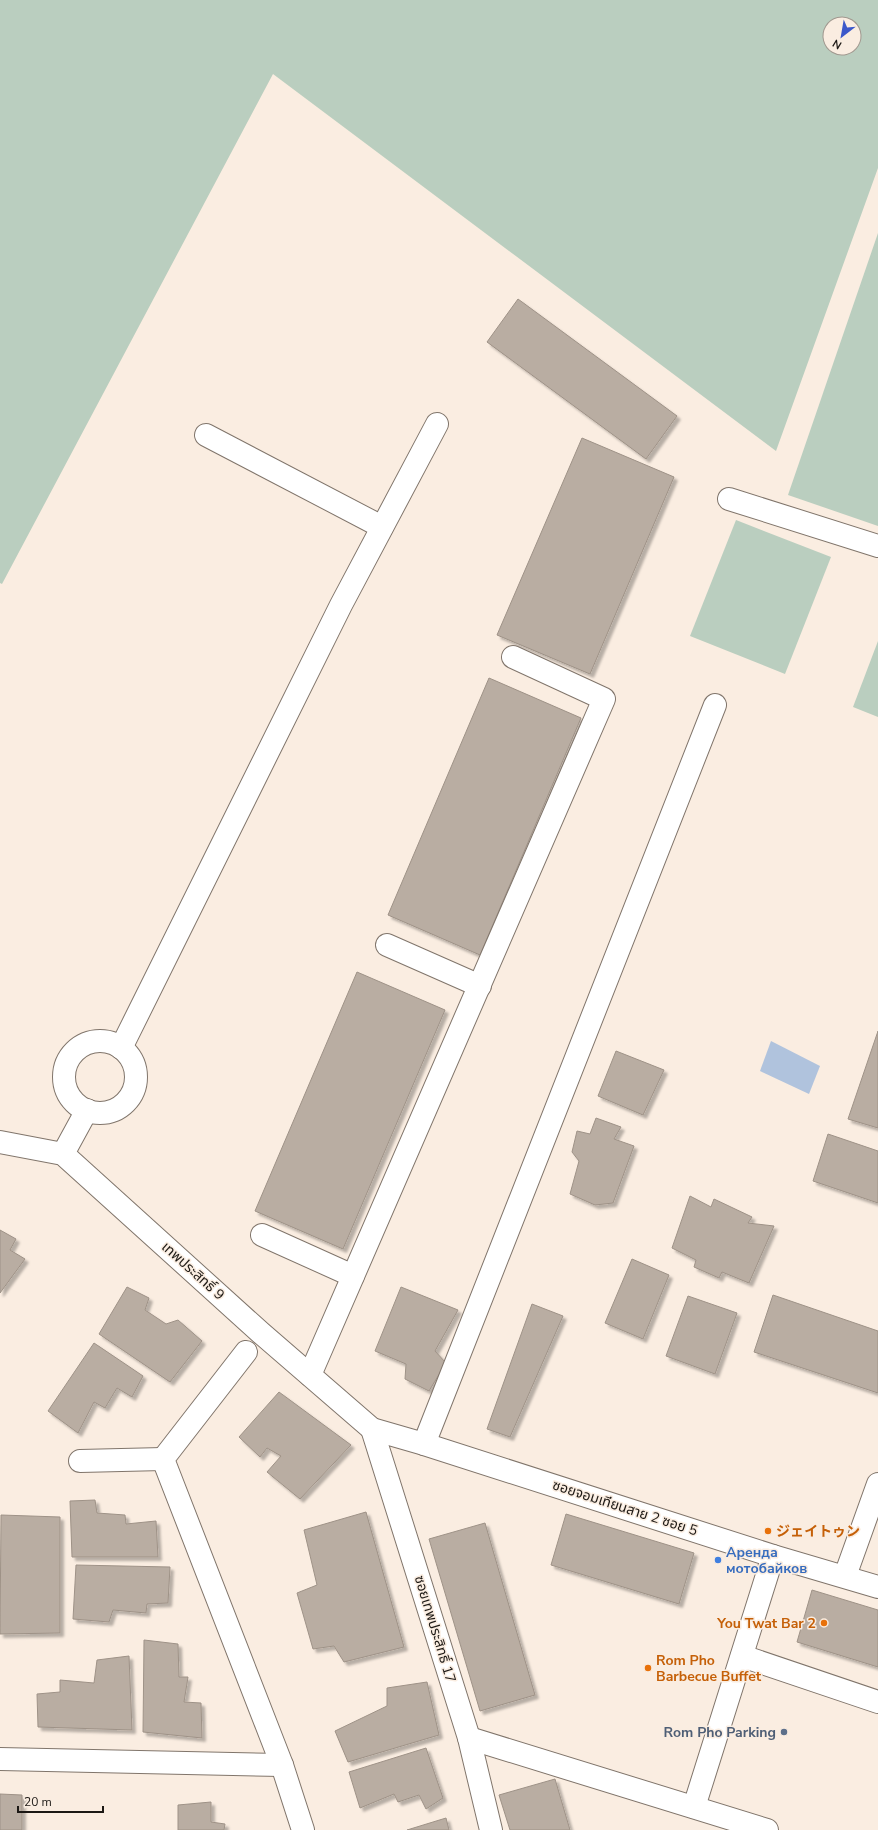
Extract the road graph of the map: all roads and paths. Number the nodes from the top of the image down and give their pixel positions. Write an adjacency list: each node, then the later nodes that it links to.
1 (437, 424): 4 (street)
2 (206, 435): 4 (street)
3 (729, 500): 5 (street)
4 (382, 527): 10 (street)
5 (878, 546)
6 (513, 657): 9 (street)
7 (715, 705): 19 (street)
8 (387, 945): 9 (street)
9 (480, 986): 15 (street)
10 (120, 1048): 11 (street); 11 (street)
11 (87, 1110): 13 (street)
12 (0, 1142): 13 (street)
13 (63, 1154): 17 (street, เทพประสิทธิ์ 9)
14 (262, 1235): 15 (street)
15 (353, 1276): 17 (street)
16 (246, 1352): 20 (street)
17 (310, 1375): 18 (street, เทพประสิทธิ์ 9)
18 (372, 1429): 19 (street, ซอยจอมเทียนสาย 2 ซอย 5); 28 (street, ซอยเทพประสิทธิ์ 17)
19 (424, 1444): 23 (street, ซอยจอมเทียนสาย 2 ซอย 5)
20 (163, 1459): 21 (street); 30 (street)
21 (80, 1460)
22 (878, 1484): 24 (street)
23 (773, 1556): 24 (street, ซอยจอมเทียนสาย 2 ซอย 5); 26 (street)
24 (845, 1576): 25 (street, ซอยจอมเทียนสาย 2 ซอย 5)
25 (878, 1586)
26 (742, 1656): 27 (street); 31 (street)
27 (878, 1702)
28 (469, 1738): 31 (street); 33 (street, ซอยเทพประสิทธิ์ 17)
29 (0, 1759): 30 (street)
30 (282, 1765): 32 (street)
31 (694, 1808): 34 (street)
32 (304, 1830)
33 (492, 1830)
34 (767, 1830)

